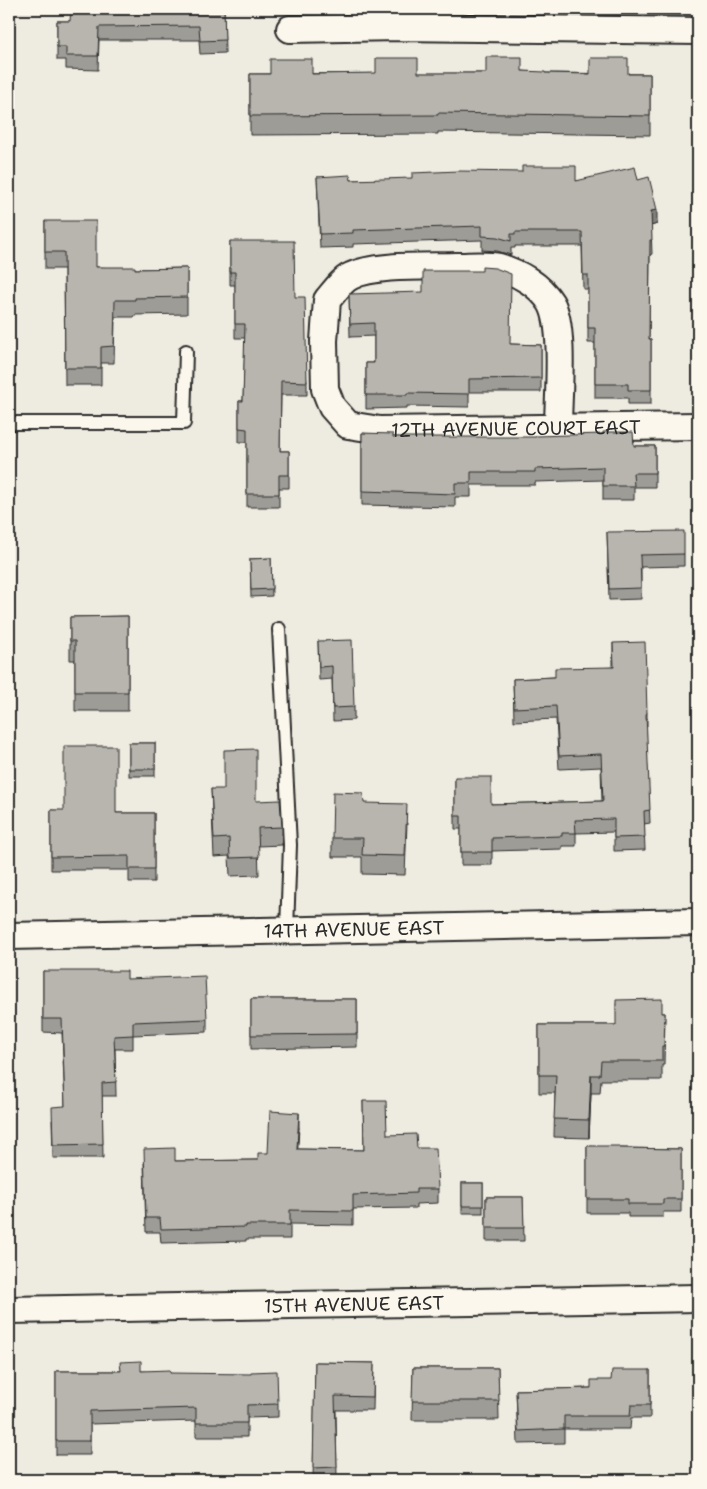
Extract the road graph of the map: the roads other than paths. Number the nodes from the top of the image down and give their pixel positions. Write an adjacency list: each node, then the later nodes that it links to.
1 (290, 29): 2 (street)
2 (698, 30)
3 (186, 351): 4 (lane)
4 (9, 423)
5 (698, 426): 6 (street, 12TH AVENUE COURT EAST)
6 (558, 428): 6 (street, 12TH AVENUE COURT EAST)
7 (279, 629): 9 (lane)
8 (698, 922): 9 (street, 14TH AVENUE EAST)
9 (287, 930): 10 (street, 14TH AVENUE EAST)
10 (9, 936)
11 (698, 1298): 12 (street, 15TH AVENUE EAST)
12 (9, 1310)

